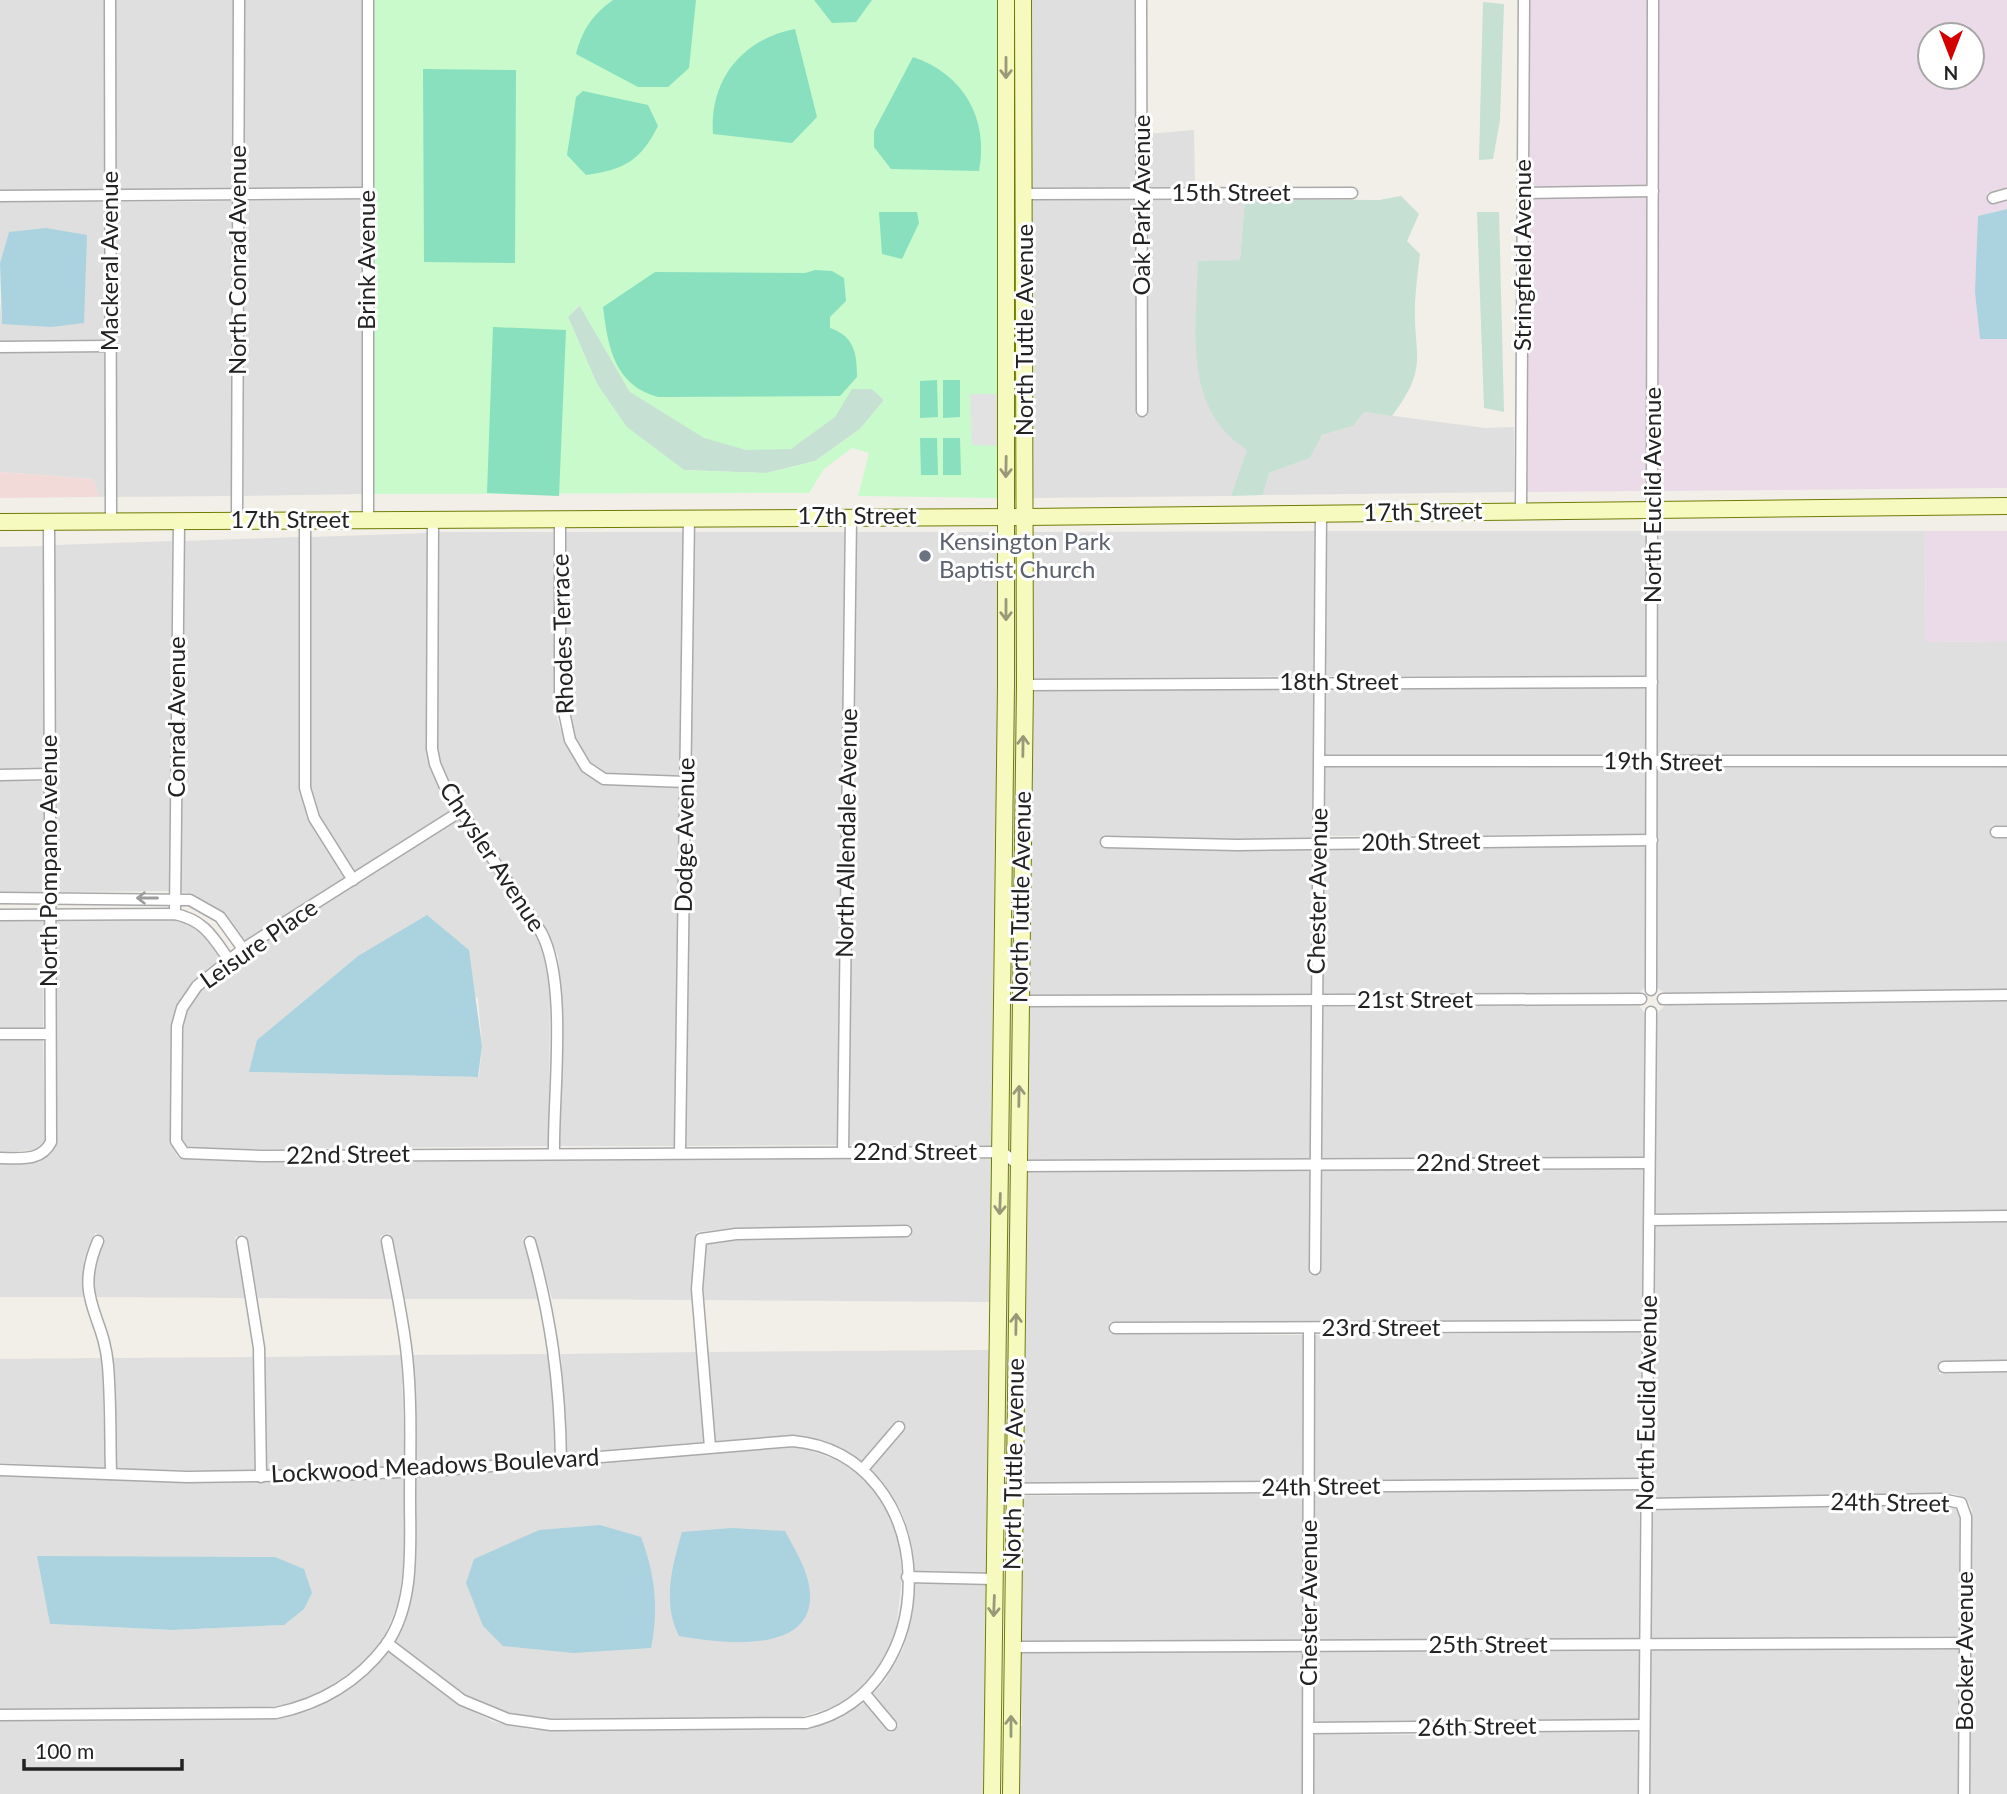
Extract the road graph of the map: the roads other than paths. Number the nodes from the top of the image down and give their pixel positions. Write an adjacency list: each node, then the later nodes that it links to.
1 (110, 0): 18 (street, Mackeral Avenue)
2 (239, 0): 16 (street, North Conrad Avenue)
3 (368, 0): 10 (street, Brink Avenue)
4 (1006, 0): 29 (main road, North Tuttle Avenue, one-way to 29)
5 (1023, 0): 14 (main road, North Tuttle Avenue)
6 (1141, 0): 11 (street, Oak Park Avenue)
7 (1524, 0): 13 (street, Stringfield Avenue)
8 (1653, 0): 9 (street, North Euclid Avenue)
9 (1653, 191): 13 (street); 24 (street, North Euclid Avenue)
10 (367, 193): 16 (street); 33 (street, Brink Avenue)
11 (1142, 193): 12 (street, 15th Street); 14 (street, 15th Street); 22 (street, Oak Park Avenue)
12 (1352, 193)
13 (1523, 193): 25 (street, Stringfield Avenue)
14 (1026, 194): 30 (main road, North Tuttle Avenue)
15 (2007, 194): 19 (street)
16 (239, 195): 18 (street); 34 (street, North Conrad Avenue)
17 (0, 196): 18 (street)
18 (110, 196): 20 (street, Mackeral Avenue)
19 (1993, 198)
20 (110, 346): 21 (street); 36 (street, Mackeral Avenue)
21 (0, 347)
22 (1142, 411)
23 (2007, 506): 24 (main road, 17th Street)
24 (1653, 509): 25 (main road, 17th Street); 41 (street, North Euclid Avenue)
25 (1521, 511): 26 (main road, 17th Street)
26 (1321, 513): 30 (main road, 17th Street); 40 (street, Chester Avenue)
27 (850, 516): 28 (main road, 17th Street); 29 (main road, 17th Street); 72 (street, North Allendale Avenue)
28 (689, 517): 32 (main road, 17th Street); 48 (street, Dodge Avenue)
29 (1006, 517): 30 (main road, 17th Street); 75 (main road, North Tuttle Avenue, one-way to 75)
30 (1025, 517): 42 (main road, North Tuttle Avenue)
31 (433, 518): 32 (main road, 17th Street); 33 (main road, 17th Street); 49 (street, Chrysler Avenue)
32 (560, 518): 48 (street, Rhodes Terrace)
33 (368, 519): 35 (main road, 17th Street)
34 (237, 520): 35 (main road, 17th Street); 37 (main road, 17th Street)
35 (305, 520): 53 (street)
36 (111, 521): 37 (main road, 17th Street); 38 (main road, 17th Street)
37 (179, 521): 54 (street, Conrad Avenue)
38 (49, 522): 39 (main road, 17th Street); 47 (street, North Pompano Avenue)
39 (0, 523)
40 (1319, 682): 41 (street, 18th Street); 42 (street, 18th Street); 43 (street, Chester Avenue)
41 (1653, 682): 45 (street, North Euclid Avenue)
42 (1025, 685): 66 (main road, North Tuttle Avenue, one-way to 42)
43 (1320, 761): 45 (street, 19th Street); 52 (street, Chester Avenue)
44 (2007, 761): 45 (street, 19th Street)
45 (1652, 762): 50 (street, North Euclid Avenue)
46 (0, 775): 47 (street)
47 (49, 775): 56 (street, North Pompano Avenue)
48 (686, 782): 74 (street, Dodge Avenue)
49 (461, 811): 53 (street, Leisure Place); 73 (street, Chrysler Avenue)
50 (1651, 840): 52 (street, 20th Street); 62 (street, North Euclid Avenue)
51 (1105, 842): 52 (street, 20th Street)
52 (1319, 843): 67 (street, Chester Avenue)
53 (353, 880): 60 (street, Leisure Place)
54 (175, 897): 56 (street, one-way to 56); 57 (street, Conrad Avenue); 60 (street)
55 (0, 898): 56 (street)
56 (50, 898): 59 (street, North Pompano Avenue)
57 (175, 914): 59 (street); 61 (street)
58 (0, 915): 59 (street)
59 (50, 915): 70 (street, North Pompano Avenue)
60 (243, 949): 61 (street, Leisure Place)
61 (229, 960): 71 (street, Leisure Place)
62 (1651, 990): 64 (street); 65 (street)
63 (2007, 995): 65 (street)
64 (1641, 999): 67 (street, 21st Street); 68 (street)
65 (1663, 999): 68 (street)
66 (1021, 1001): 67 (street, 21st Street); 79 (main road, North Tuttle Avenue, one-way to 66)
67 (1317, 1001): 78 (street, Chester Avenue)
68 (1651, 1012): 77 (street, North Euclid Avenue)
69 (0, 1034): 70 (street)
70 (48, 1034): 76 (street, North Pompano Avenue)
71 (179, 1148): 73 (street, 22nd Street)
72 (843, 1151): 74 (street, 22nd Street); 75 (street, 22nd Street)
73 (554, 1152): 74 (street, 22nd Street)
74 (680, 1152)
75 (1002, 1152): 79 (street, 22nd Street); 103 (main road, North Tuttle Avenue, one-way to 103)
76 (0, 1158)
77 (1649, 1163): 78 (street, 22nd Street); 81 (street, North Euclid Avenue)
78 (1315, 1164): 79 (street, 22nd Street); 87 (street, Chester Avenue)
79 (1020, 1166): 104 (main road, North Tuttle Avenue, one-way to 79)
80 (2007, 1216): 81 (street)
81 (1650, 1220): 88 (street, North Euclid Avenue)
82 (906, 1231): 94 (street)
83 (98, 1241): 99 (street)
84 (387, 1241): 98 (street)
85 (242, 1242): 100 (street)
86 (530, 1242): 95 (street)
87 (1315, 1269)
88 (1648, 1326): 90 (street, 23rd Street); 101 (street, North Euclid Avenue)
89 (1115, 1328): 90 (street, 23rd Street)
90 (1309, 1329): 102 (street, Chester Avenue)
91 (2007, 1366): 92 (street)
92 (1944, 1367)
93 (899, 1427): 96 (street)
94 (710, 1447): 95 (street, Lockwood Meadows Boulevard); 96 (street, Lockwood Meadows Boulevard)
95 (561, 1461): 98 (street, Lockwood Meadows Boulevard)
96 (863, 1469): 107 (street, Lockwood Meadows Boulevard)
97 (0, 1470): 99 (street, Lockwood Meadows Boulevard)
98 (410, 1472): 100 (street, Lockwood Meadows Boulevard); 109 (street)
99 (111, 1475): 100 (street, Lockwood Meadows Boulevard)
100 (261, 1477)
101 (1646, 1484): 102 (street, 24th Street); 105 (street, North Euclid Avenue)
102 (1309, 1487): 104 (street, 24th Street); 112 (street, Chester Avenue)
103 (997, 1489): 104 (street, 24th Street); 108 (main road, North Tuttle Avenue)
104 (1014, 1490): 113 (main road, North Tuttle Avenue)
105 (1646, 1504): 106 (street, 24th Street); 111 (street, North Euclid Avenue)
106 (1964, 1508): 110 (street, Booker Avenue)
107 (907, 1577): 108 (street); 114 (street, Lockwood Meadows Boulevard)
108 (995, 1579): 119 (main road, North Tuttle Avenue, one-way to 119)
109 (387, 1643): 114 (street, Lockwood Meadows Boulevard); 115 (street)
110 (1964, 1643): 111 (street, 25th Street); 123 (street, Booker Avenue)
111 (1645, 1644): 112 (street, 25th Street); 117 (street, North Euclid Avenue)
112 (1309, 1646): 113 (street, 25th Street); 118 (street, Chester Avenue)
113 (1011, 1647): 120 (main road, North Tuttle Avenue, one-way to 113)
114 (866, 1694): 116 (street)
115 (0, 1715)
116 (891, 1725)
117 (1644, 1725): 118 (street, 26th Street); 122 (street, North Euclid Avenue)
118 (1309, 1728): 121 (street, Chester Avenue)
119 (992, 1794)
120 (1011, 1794)
121 (1308, 1794)
122 (1644, 1794)
123 (1964, 1794)

